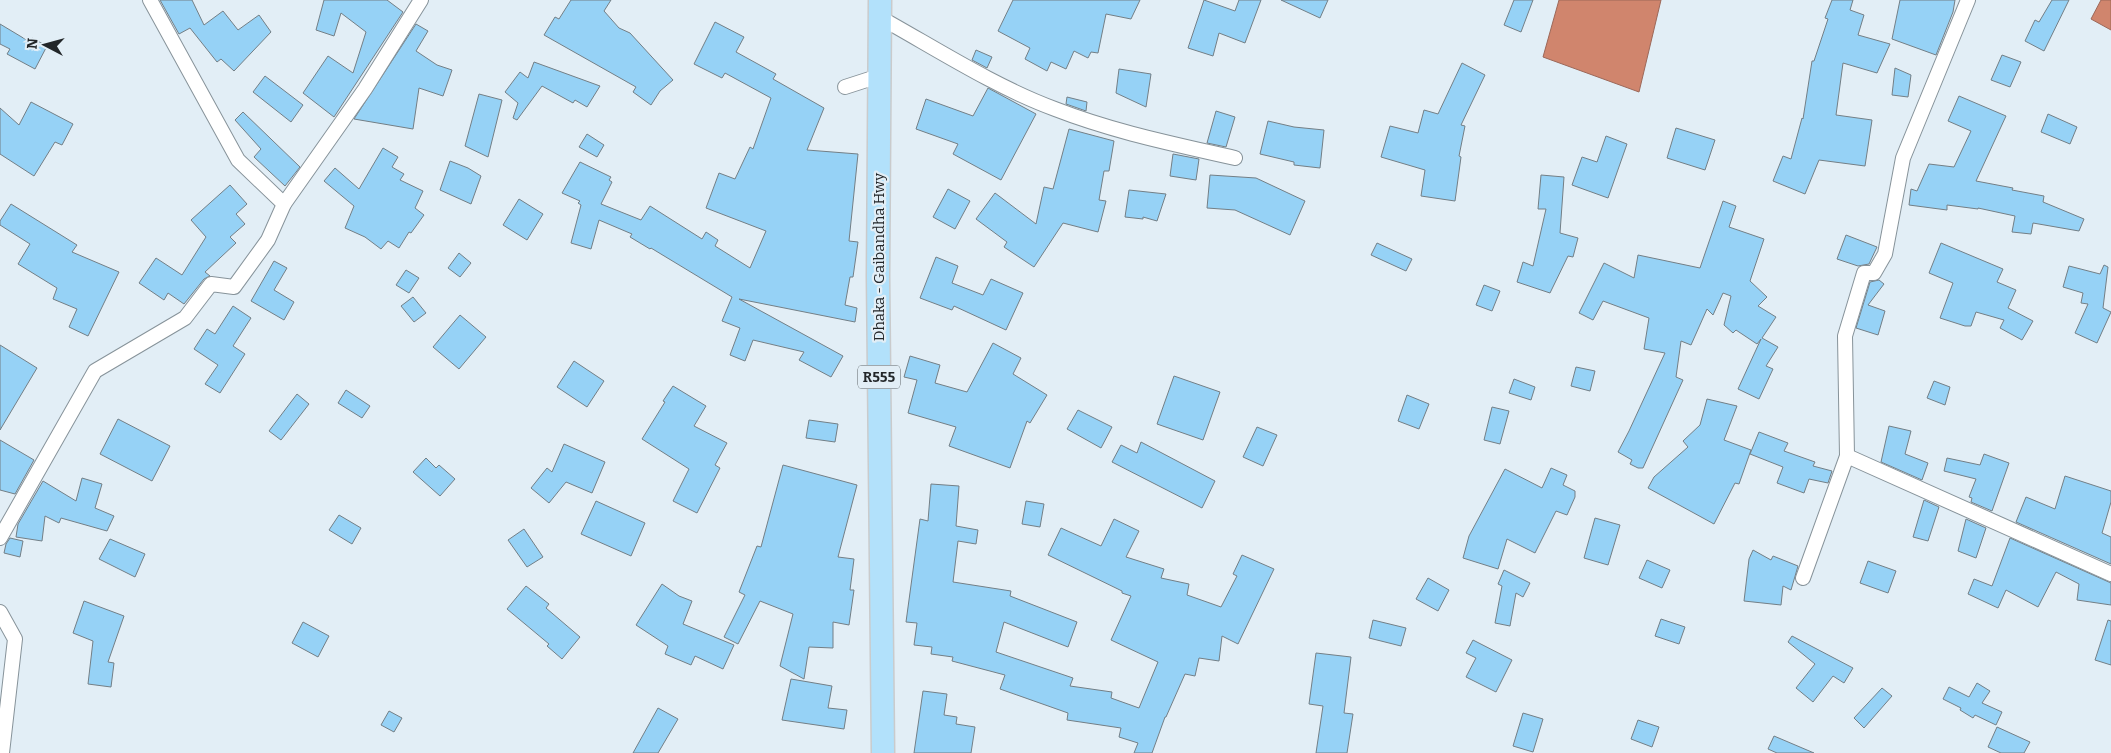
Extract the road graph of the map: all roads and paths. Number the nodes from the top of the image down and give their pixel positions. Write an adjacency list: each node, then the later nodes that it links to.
1 (150, 0): 8 (street)
2 (421, 0): 8 (street)
3 (1968, 0): 9 (street)
4 (880, 8): 5 (main road, Dhaka - Gaibandha Hwy / R555); 7 (street)
5 (879, 76): 6 (street); 15 (main road, Dhaka - Gaibandha Hwy / R555)
6 (845, 87)
7 (1236, 158)
8 (284, 204): 10 (street)
9 (1847, 456): 11 (street); 12 (street)
10 (0, 538)
11 (2111, 574)
12 (1803, 578)
13 (0, 612): 14 (street)
14 (2, 753)
15 (883, 753)

